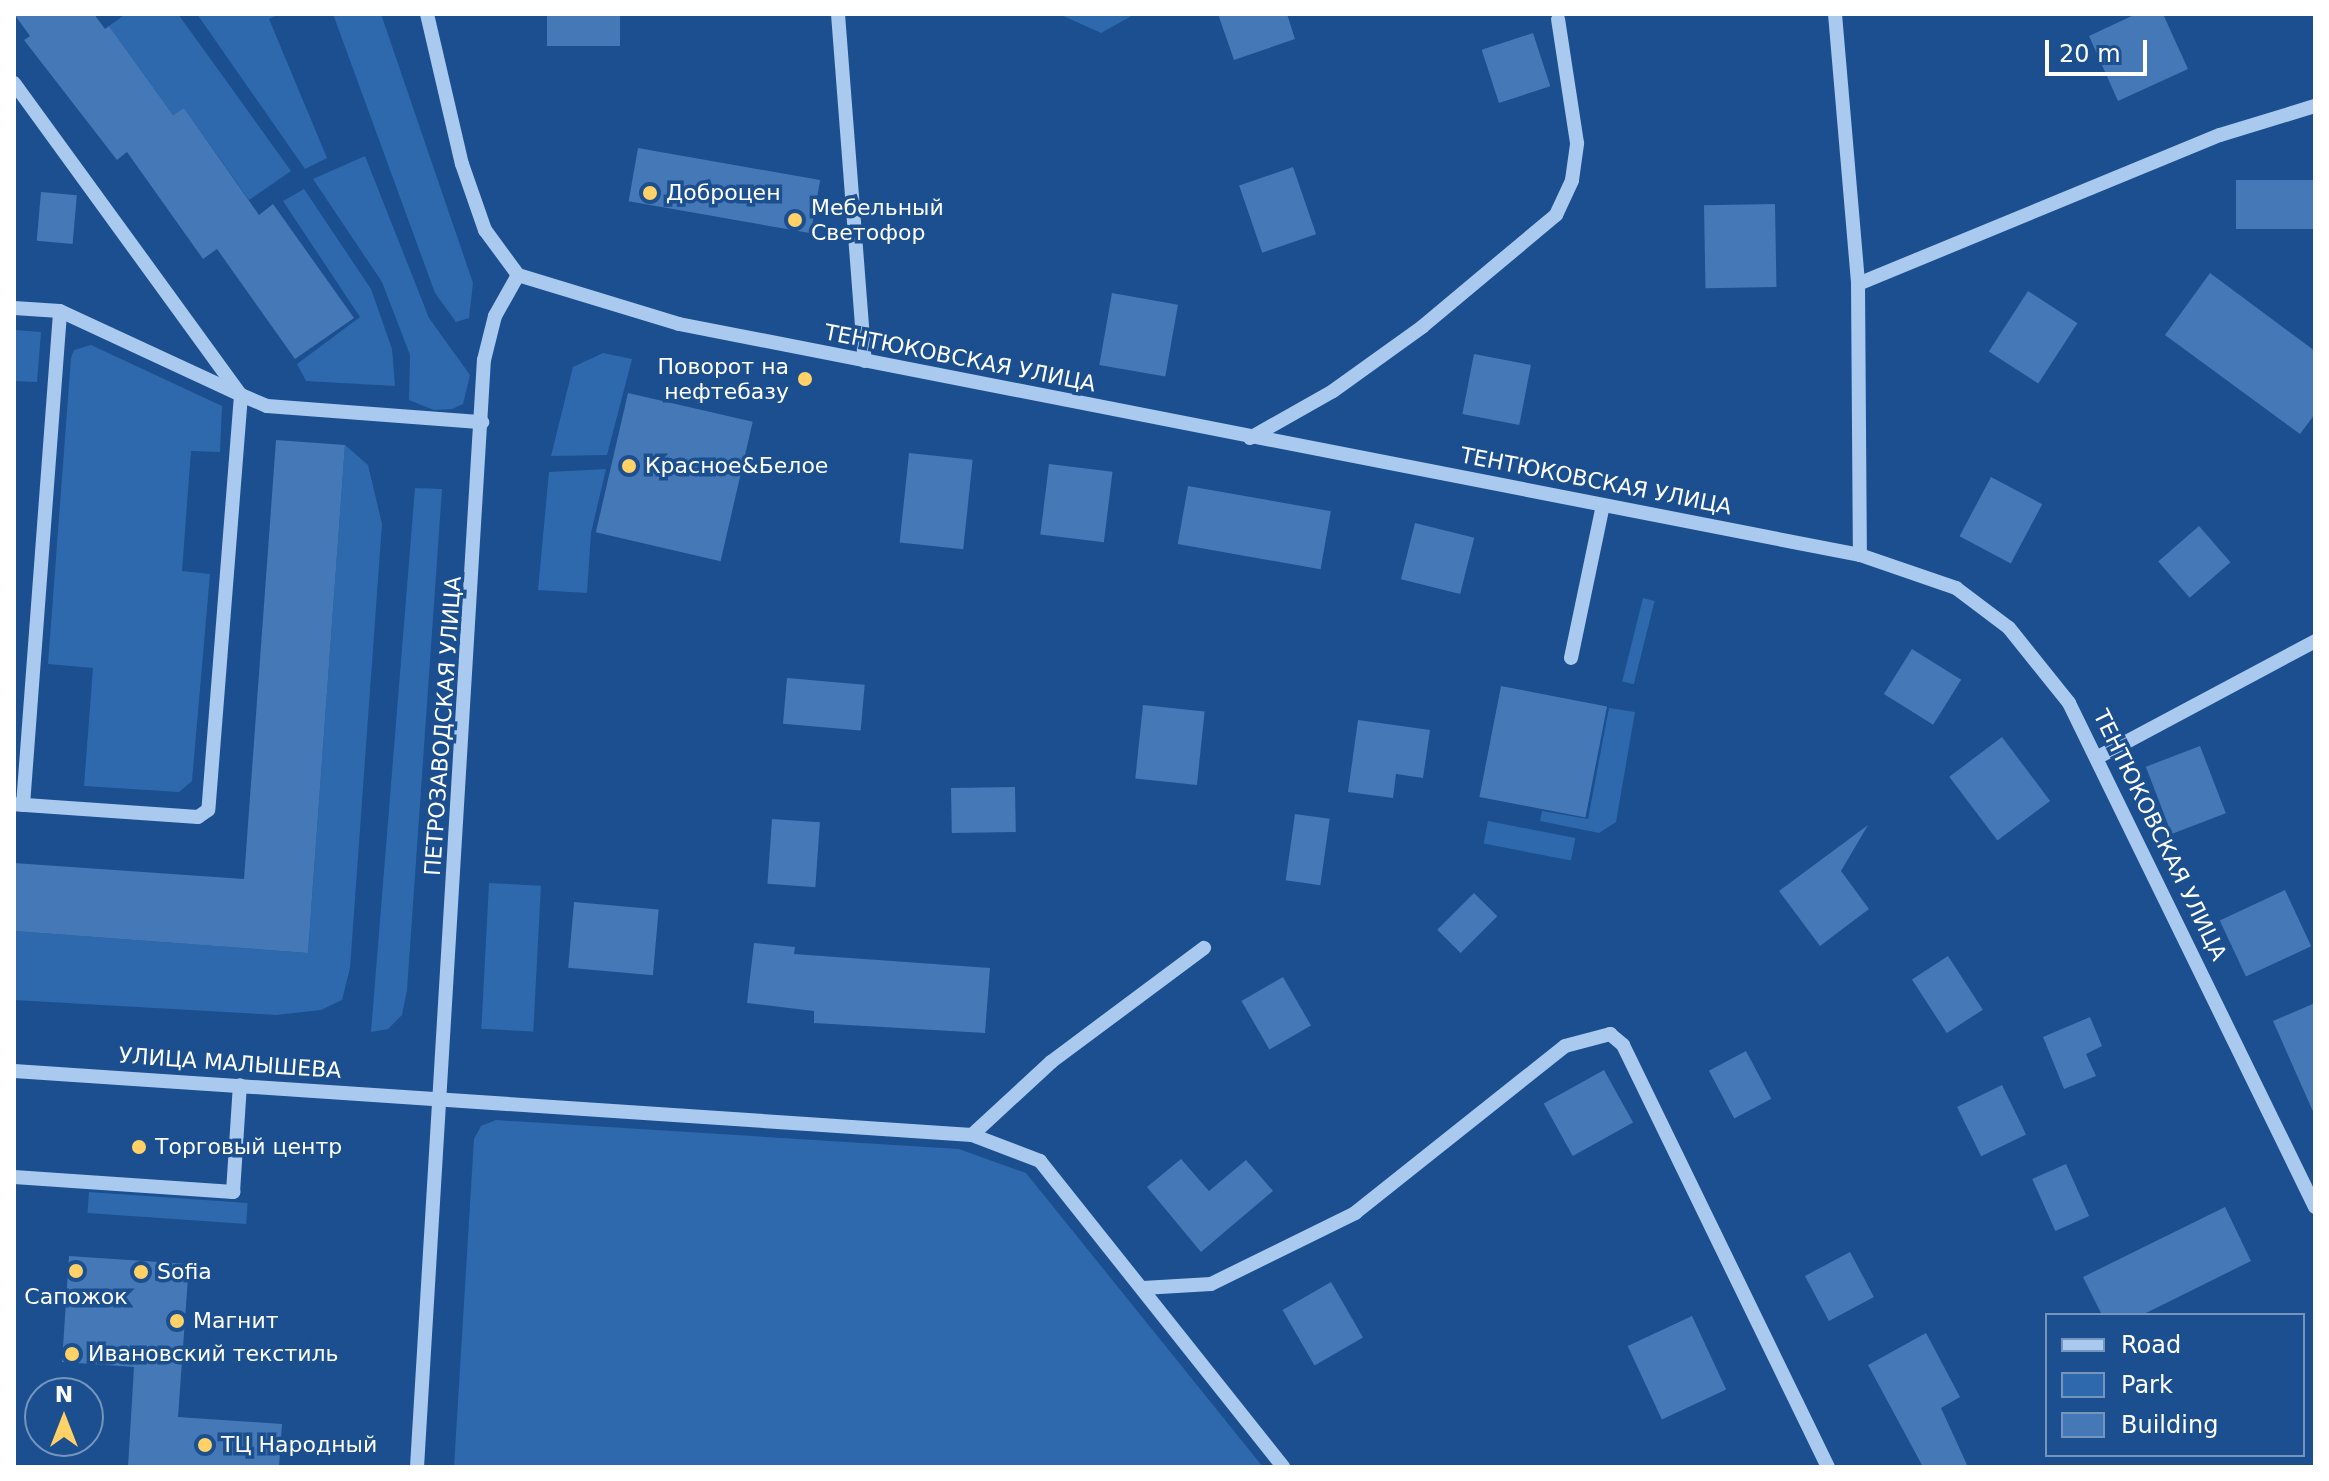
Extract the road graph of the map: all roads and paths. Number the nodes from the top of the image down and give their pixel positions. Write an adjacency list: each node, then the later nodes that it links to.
1 (427, 14): 7 (street)
2 (838, 14): 11 (street)
3 (1835, 14): 8 (street)
4 (1558, 19): 14 (street)
5 (14, 83): 12 (street)
6 (2315, 106): 8 (street)
7 (518, 275): 11 (street, ТЕНТЮКОВСКАЯ УЛИЦА); 13 (street, ПЕТРОЗАВОДСКАЯ УЛИЦА)
8 (1858, 284): 16 (street)
9 (14, 308): 10 (street)
10 (60, 311): 12 (street); 20 (street)
11 (865, 361): 14 (street, ТЕНТЮКОВСКАЯ УЛИЦА)
12 (241, 395): 13 (street); 20 (street)
13 (482, 422): 24 (street, ПЕТРОЗАВОДСКАЯ УЛИЦА)
14 (1250, 438): 15 (street, ТЕНТЮКОВСКАЯ УЛИЦА)
15 (1603, 505): 16 (street, ТЕНТЮКОВСКАЯ УЛИЦА); 18 (street)
16 (1860, 555): 19 (street, ТЕНТЮКОВСКАЯ УЛИЦА)
17 (2315, 641): 19 (street)
18 (1571, 658)
19 (2100, 756): 27 (street, ТЕНТЮКОВСКАЯ УЛИЦА)
20 (18, 804)
21 (1204, 948): 25 (street)
22 (14, 1071): 23 (street, УЛИЦА МАЛЫШЕВА)
23 (240, 1085): 24 (street, УЛИЦА МАЛЫШЕВА); 26 (street)
24 (442, 1100): 25 (street, УЛИЦА МАЛЫШЕВА); 30 (street, ПЕТРОЗАВОДСКАЯ УЛИЦА)
25 (972, 1135): 29 (street, УЛИЦА МАЛЫШЕВА)
26 (14, 1177)
27 (2310, 1180): 28 (street, ТЕНТЮКОВСКАЯ УЛИЦА)
28 (2315, 1207)
29 (1143, 1288): 31 (street, УЛИЦА МАЛЫШЕВА); 32 (street)
30 (417, 1467)
31 (1283, 1467)
32 (1828, 1467)

